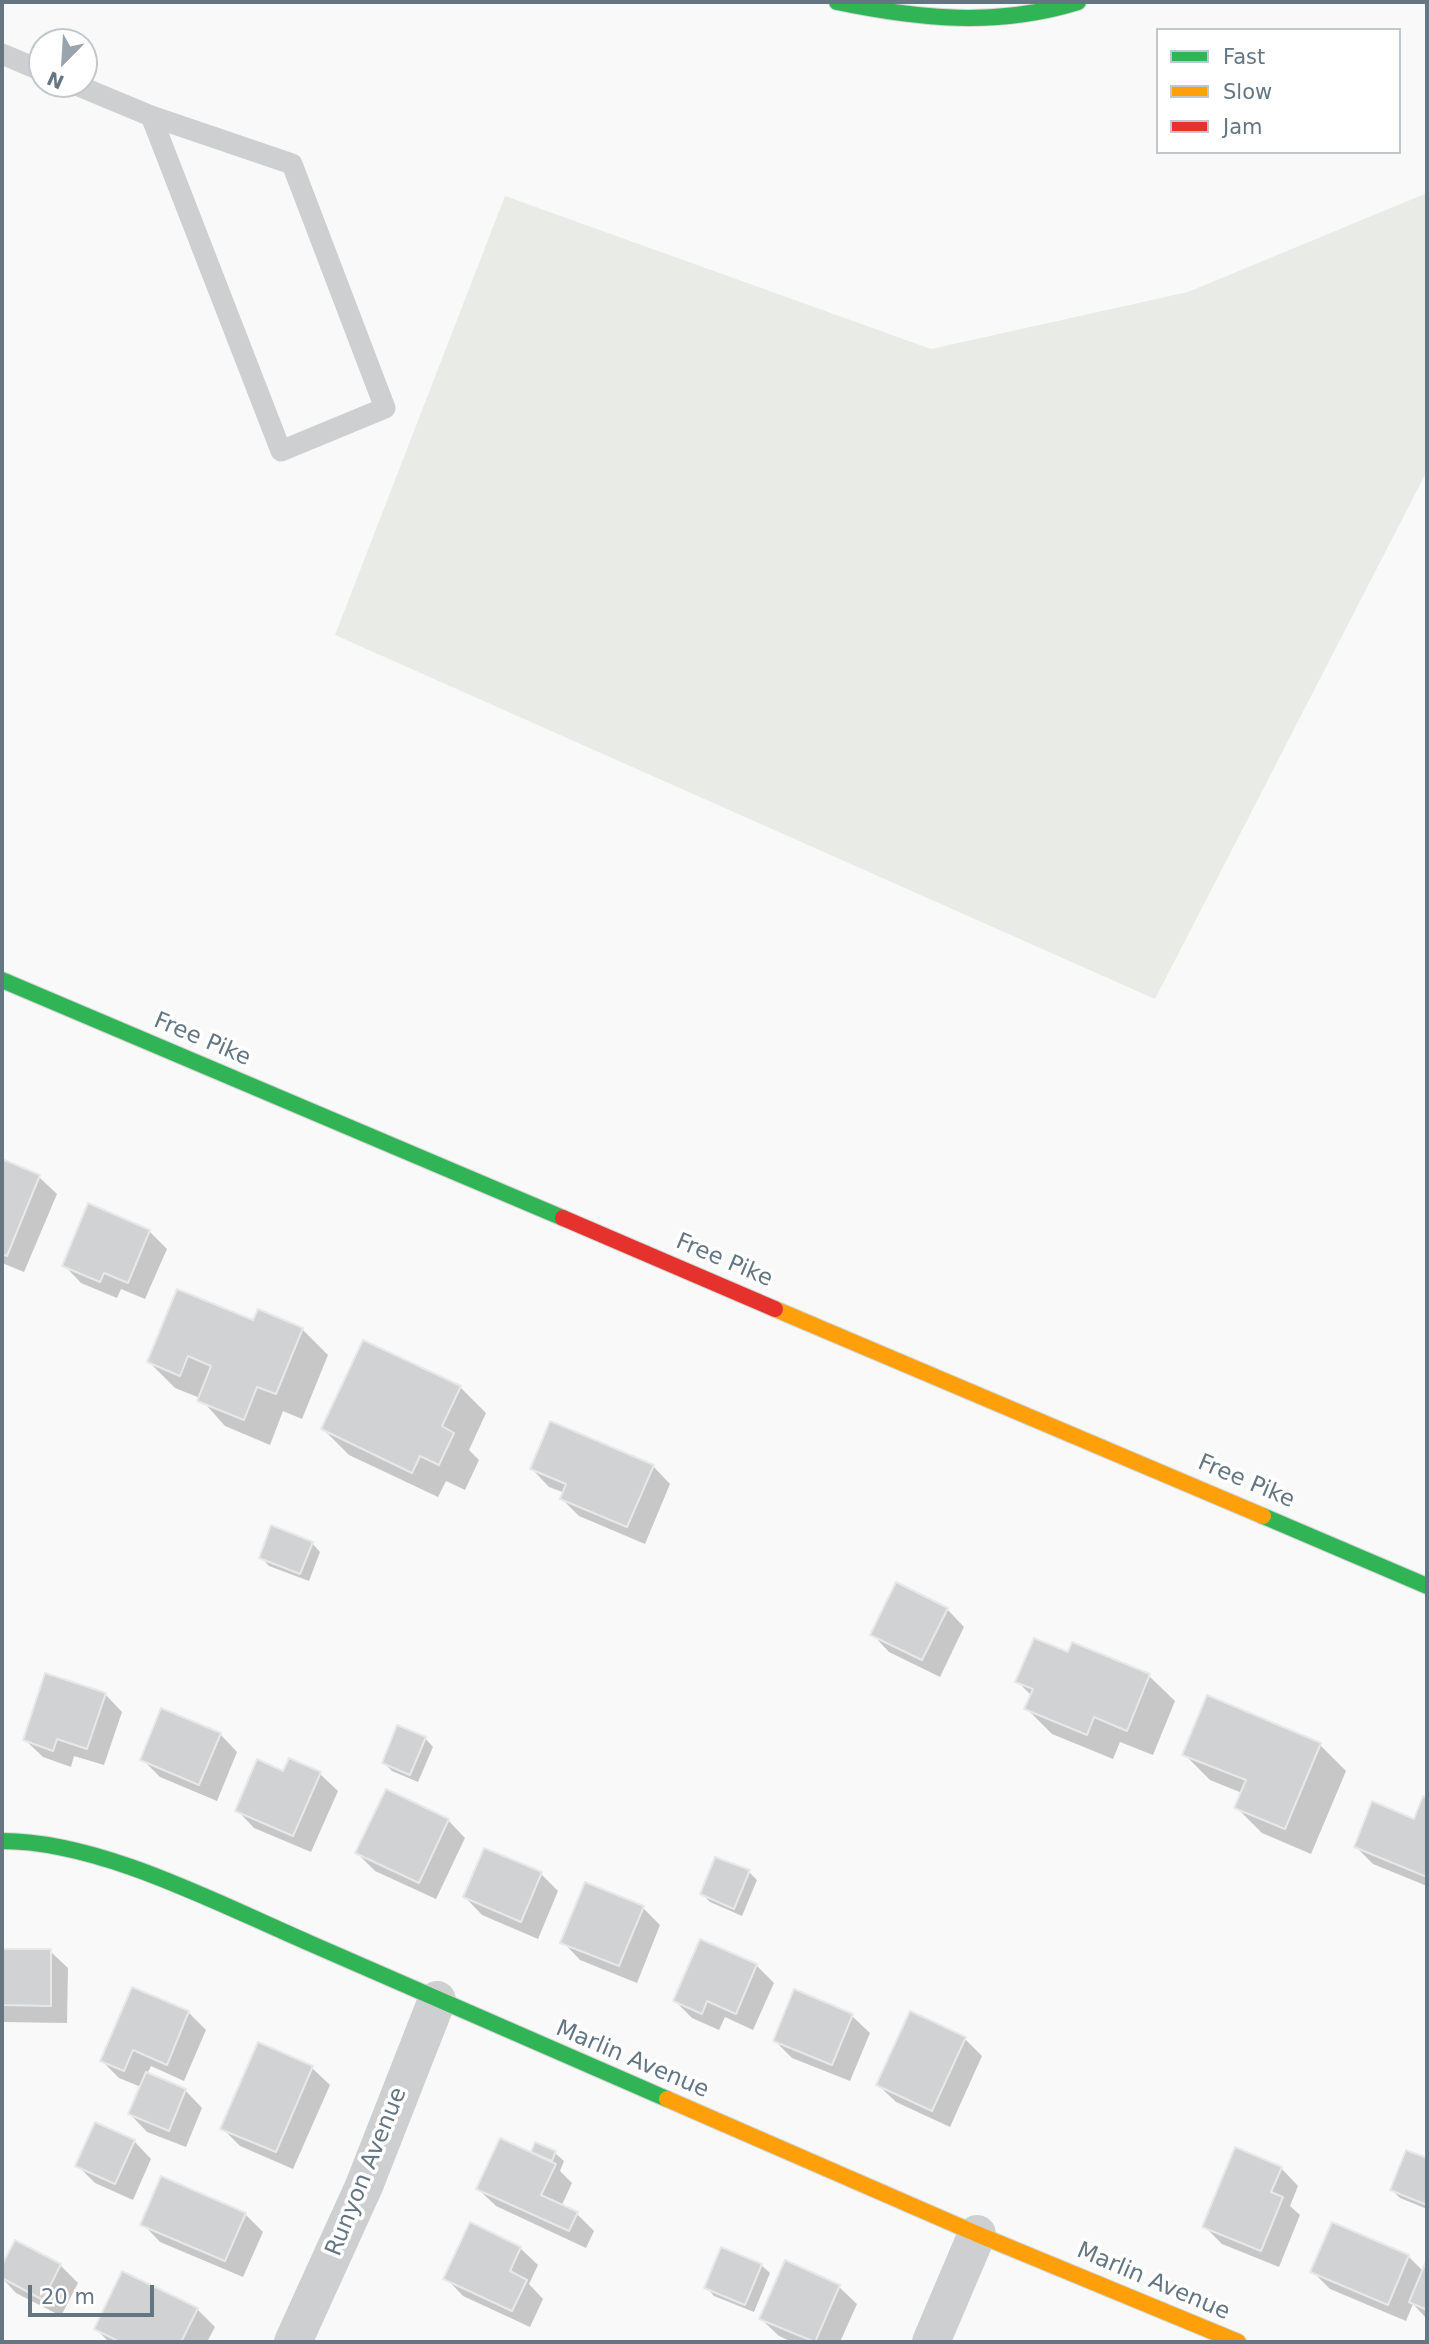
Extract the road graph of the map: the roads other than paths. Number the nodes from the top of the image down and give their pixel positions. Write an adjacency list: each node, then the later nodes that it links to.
1 (837, 2): 2 (street)
2 (1078, 2)
3 (2, 54): 4 (lane)
4 (28, 65)
5 (98, 94): 6 (lane)
6 (151, 116): 6 (lane)
7 (2, 980): 8 (street, Free Pike)
8 (1427, 1586)
9 (2, 1841): 10 (street, Marlin Avenue)
10 (437, 2000): 11 (street, Marlin Avenue); 12 (street, Runyon Avenue)
11 (977, 2234): 13 (street); 14 (street, Marlin Avenue)
12 (293, 2342)
13 (931, 2342)
14 (1238, 2342)

